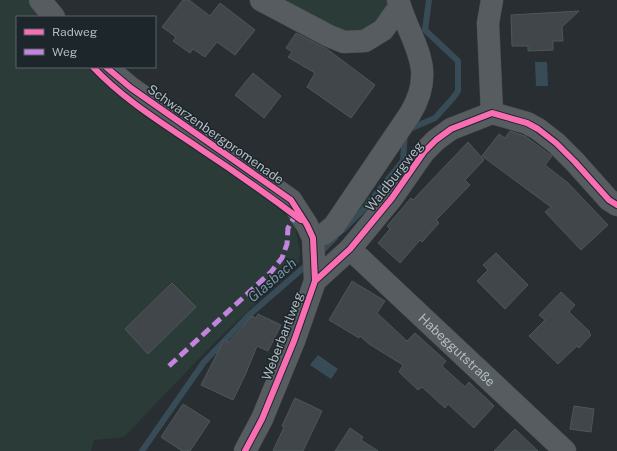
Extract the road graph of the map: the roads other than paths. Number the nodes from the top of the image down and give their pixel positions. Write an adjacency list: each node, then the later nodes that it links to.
1 (40, 0): 5 (street)
2 (261, 0): 4 (street)
3 (492, 0): 7 (street)
4 (399, 3): 9 (street)
5 (53, 16)
6 (107, 68): 9 (street, Schwarzenbergpromenade)
7 (492, 113): 8 (street); 10 (street, Waldburgweg)
8 (617, 205)
9 (310, 232): 11 (street, Weberbartlweg)
10 (350, 249): 11 (street, Waldburgweg); 13 (street, Habeggutstraße)
11 (315, 281): 12 (street, Weberbartlweg)
12 (245, 451)
13 (566, 451)

